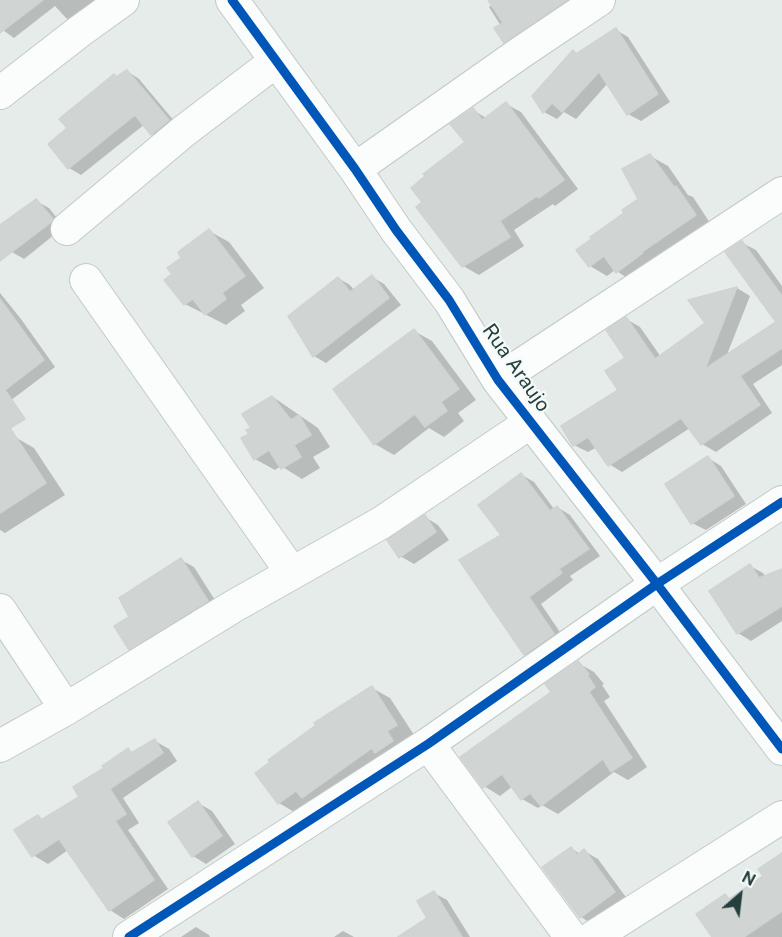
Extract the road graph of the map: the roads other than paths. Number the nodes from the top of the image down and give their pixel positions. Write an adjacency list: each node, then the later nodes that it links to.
1 (123, 0): 5 (street)
2 (232, 0): 4 (street, Rua Araujo)
3 (599, 0): 6 (street)
4 (276, 62): 6 (street, Rua Araujo); 8 (street)
5 (0, 93)
6 (354, 169): 10 (street, Rua Araujo)
7 (782, 193): 10 (street)
8 (67, 229)
9 (86, 280): 13 (street)
10 (498, 380): 11 (street, Rua Araujo)
11 (531, 422): 13 (street); 14 (street, Rua Araujo)
12 (782, 502): 14 (street)
13 (292, 573): 16 (street)
14 (657, 584): 17 (street); 19 (street, Rua Araujo)
15 (0, 610): 16 (street)
16 (66, 709): 18 (street)
17 (428, 744): 21 (street); 22 (street)
18 (0, 746)
19 (782, 748)
20 (782, 817): 23 (street)
21 (129, 937)
22 (571, 937)
23 (592, 937)

